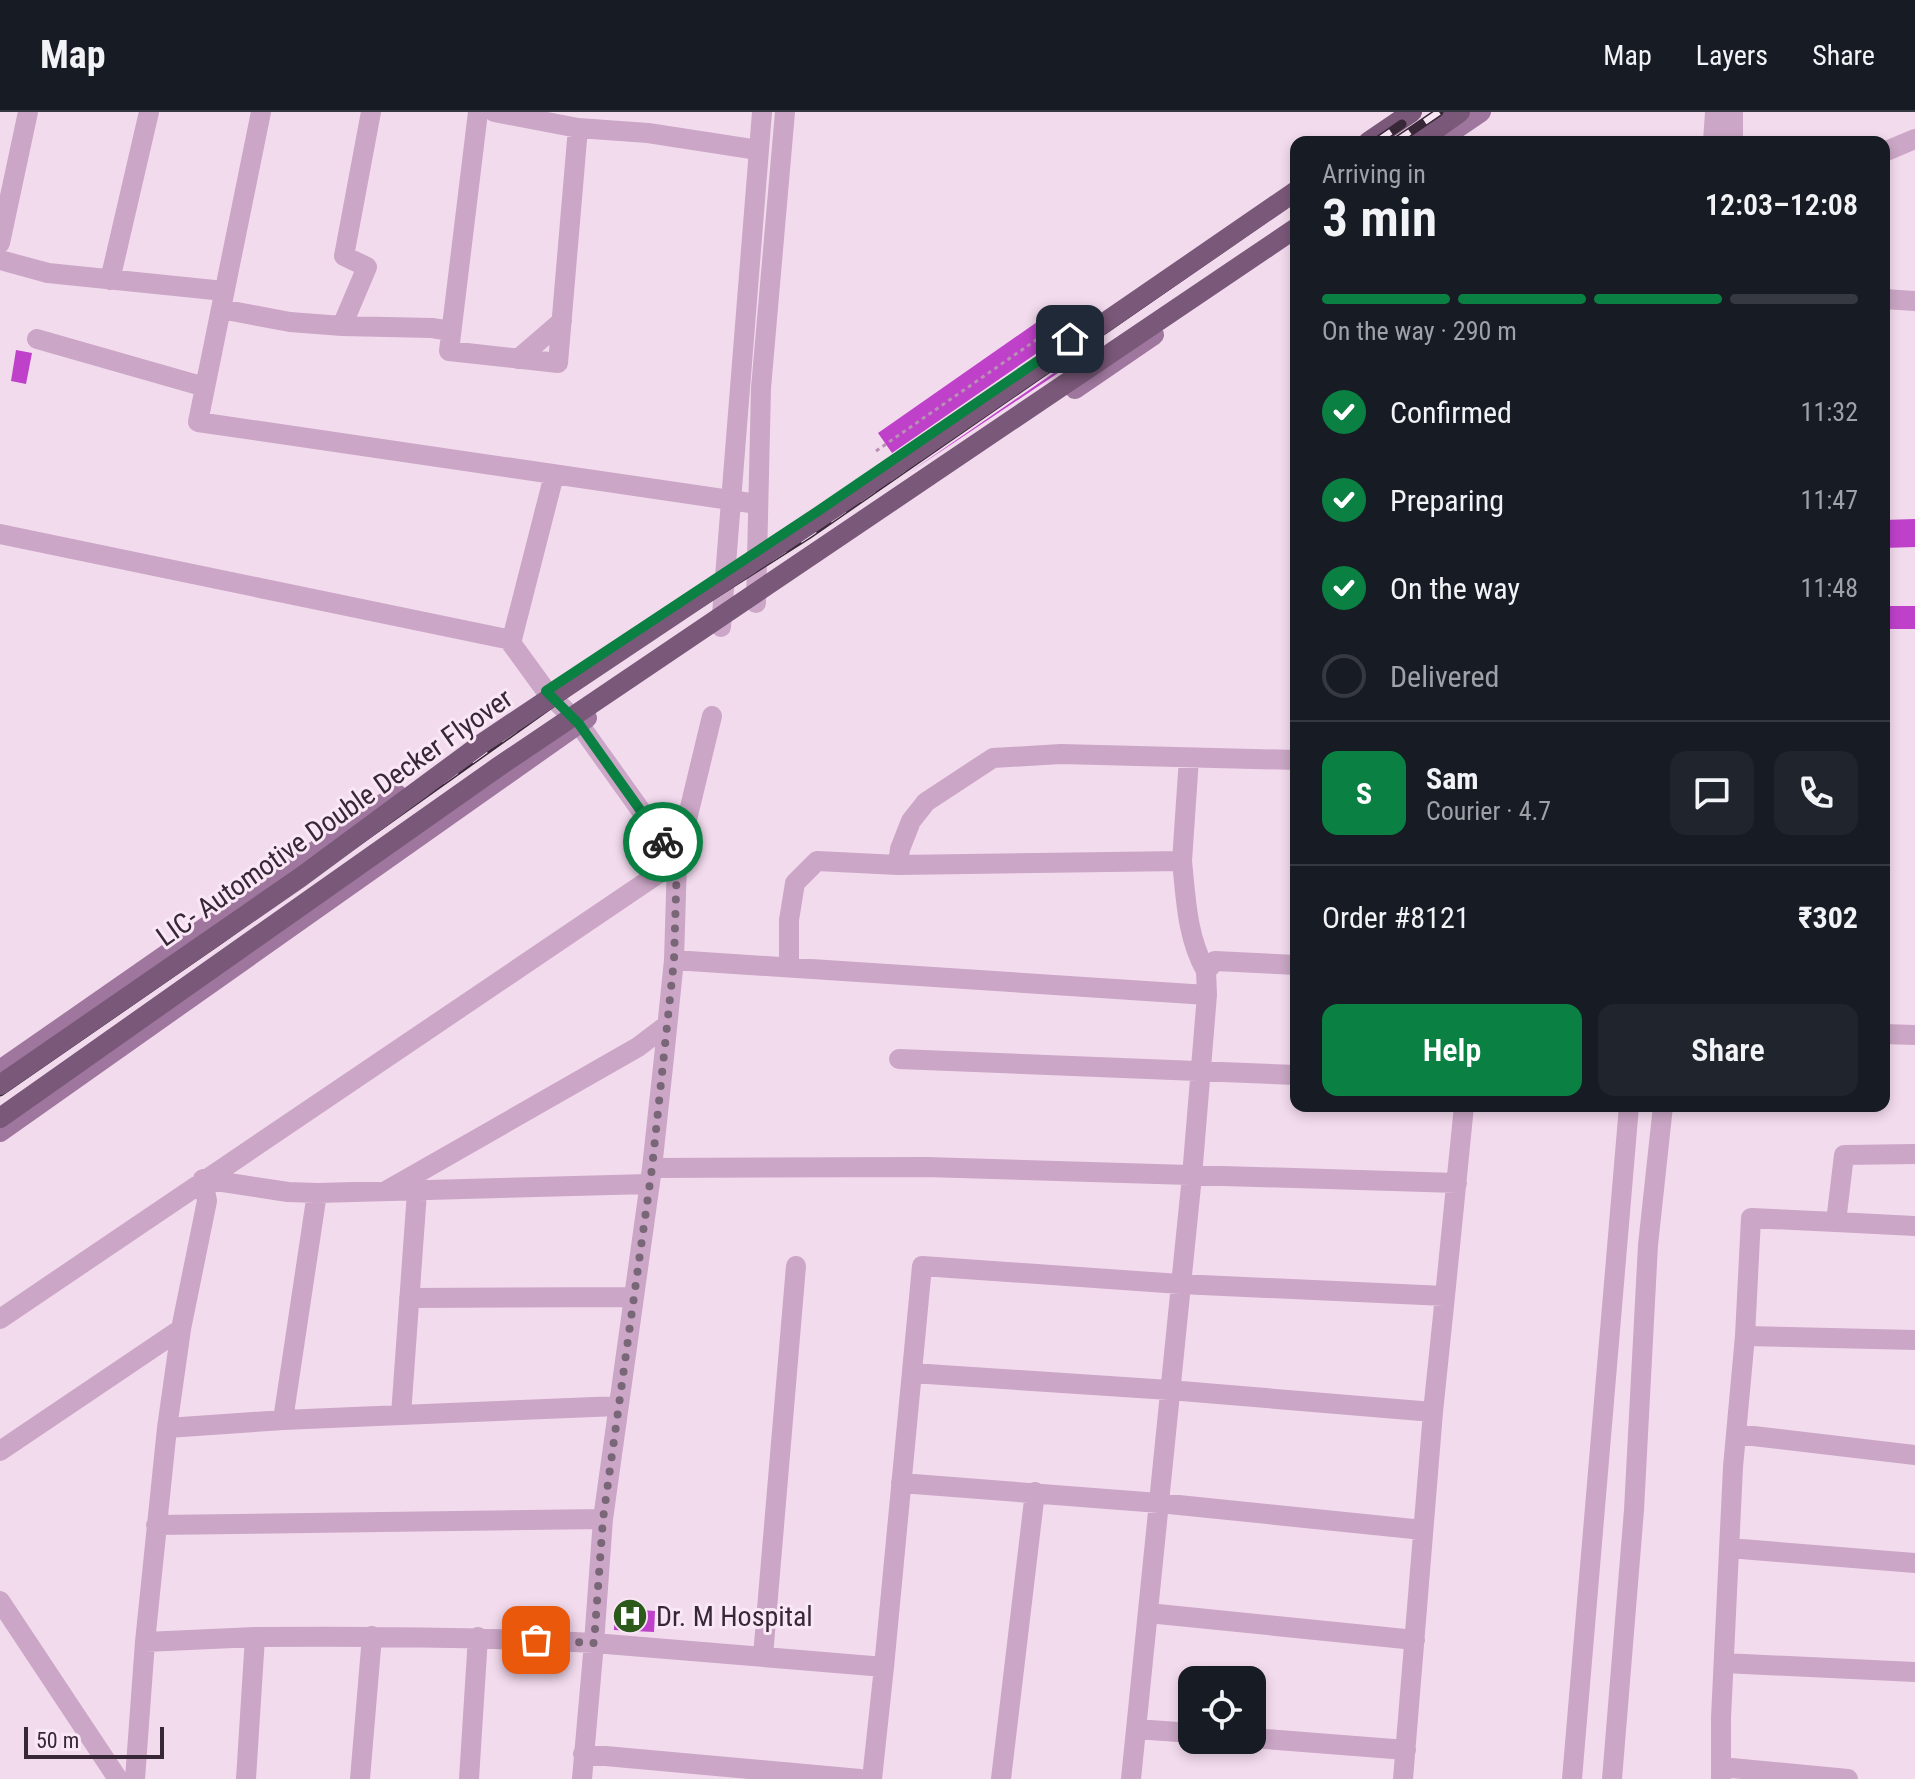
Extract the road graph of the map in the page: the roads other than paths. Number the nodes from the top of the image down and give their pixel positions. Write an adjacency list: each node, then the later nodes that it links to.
1 (28, 112): 29 (street)
2 (149, 112): 31 (street)
3 (261, 112): 33 (street)
4 (371, 112): 36 (street)
5 (478, 112): 37 (street)
6 (494, 112): 15 (street)
7 (762, 112): 24 (street)
8 (785, 112): 43 (street)
9 (1399, 112): 16 (main road)
10 (1412, 112): 17 (main road)
11 (1460, 112): 18 (main road)
12 (1481, 112): 19 (main road)
13 (1715, 112): 20 (street)
14 (1733, 112): 21 (street)
15 (578, 128): 24 (street); 35 (street)
16 (1365, 136)
17 (1377, 136)
18 (1426, 136)
19 (1446, 136)
20 (1713, 136)
21 (1733, 136)
22 (1915, 139): 23 (street)
23 (1890, 149)
24 (758, 150): 42 (street)
25 (1290, 188): 45 (main road)
26 (1290, 195): 70 (main road, LIC- Automotive Double Decker Flyover, bridge)
27 (1290, 232): 74 (main road, LIC- Automotive Double Decker Flyover, bridge)
28 (1290, 242): 47 (main road)
29 (0, 243)
30 (0, 260): 31 (street)
31 (110, 280): 33 (street)
32 (1890, 299): 34 (street)
33 (222, 300): 36 (street); 40 (street)
34 (1915, 301)
35 (562, 321): 39 (street); 39 (street)
36 (342, 326): 37 (street)
37 (451, 331): 39 (street)
38 (37, 339): 40 (street)
39 (518, 359)
40 (205, 387): 41 (street)
41 (554, 475): 42 (street); 49 (street)
42 (730, 500): 43 (street); 46 (street)
43 (757, 504): 45 (street)
44 (0, 534): 49 (street)
45 (757, 552): 46 (main road); 47 (street)
46 (725, 572): 48 (street); 50 (main road)
47 (756, 603): 48 (main road)
48 (721, 627): 52 (main road)
49 (511, 640): 50 (street)
50 (546, 691): 52 (street); 67 (main road)
51 (712, 716): 55 (street)
52 (579, 724): 55 (street); 75 (main road)
53 (1189, 758): 54 (street); 56 (street); 57 (street)
54 (1290, 760)
55 (677, 861): 58 (street); 79 (street)
56 (1182, 861): 57 (street); 61 (street)
57 (898, 865): 60 (street)
58 (674, 960): 60 (street); 63 (street)
59 (1290, 965): 61 (street)
60 (789, 968): 62 (street)
61 (1206, 971): 62 (street)
62 (1207, 995): 68 (street)
63 (667, 1025): 77 (street); 82 (street)
64 (1890, 1034): 65 (street)
65 (1915, 1035)
66 (899, 1059): 68 (street)
67 (0, 1070)
68 (1200, 1071): 69 (street); 78 (street)
69 (1290, 1075)
70 (0, 1085)
71 (1463, 1112): 80 (street)
72 (1628, 1112): 81 (street)
73 (1662, 1112): 83 (street)
74 (0, 1118)
75 (0, 1132)
76 (1915, 1154): 86 (street)
77 (651, 1176): 78 (street); 84 (street); 91 (street)
78 (1192, 1176): 80 (street); 89 (street)
79 (203, 1179): 85 (street); 93 (street); 94 (street)
80 (1457, 1183): 90 (street)
81 (1622, 1190): 83 (street); 144 (street)
82 (386, 1191): 84 (street); 85 (street)
83 (1654, 1191): 145 (street)
84 (417, 1192): 92 (street)
85 (317, 1193): 102 (street)
86 (1836, 1222): 87 (street); 95 (street)
87 (1915, 1226)
88 (796, 1266): 123 (street)
89 (1180, 1284): 90 (street); 97 (street); 98 (street)
90 (1445, 1296): 100 (street)
91 (633, 1297): 92 (street); 99 (street)
92 (409, 1298): 101 (street)
93 (0, 1319)
94 (181, 1329): 103 (street); 105 (street)
95 (1745, 1336): 96 (street); 104 (street)
96 (1915, 1340)
97 (912, 1373): 98 (street); 107 (street)
98 (1169, 1390): 100 (street); 109 (street)
99 (618, 1406): 101 (street); 110 (street)
100 (1433, 1412): 112 (street)
101 (401, 1415): 102 (street)
102 (283, 1420): 103 (street)
103 (167, 1428): 111 (street)
104 (1736, 1434): 106 (street); 113 (street)
105 (0, 1451)
106 (1915, 1455)
107 (901, 1483): 108 (street); 125 (street)
108 (1035, 1492): 109 (street); 141 (street)
109 (1159, 1503): 112 (street); 116 (street)
110 (603, 1519): 111 (street); 122 (street)
111 (156, 1525): 121 (street)
112 (1423, 1530): 120 (street)
113 (1729, 1548): 114 (street); 124 (street)
114 (1915, 1563)
115 (0, 1601): 133 (street)
116 (1148, 1613): 120 (street); 127 (street)
117 (372, 1636): 118 (street); 119 (street); 136 (street)
118 (255, 1637): 121 (street); 135 (street)
119 (478, 1637): 122 (street); 137 (street)
120 (1415, 1640): 130 (street)
121 (145, 1642): 134 (street)
122 (594, 1643): 123 (street); 131 (street)
123 (763, 1656): 125 (street)
124 (1724, 1663): 126 (street); 132 (street)
125 (884, 1667): 140 (street)
126 (1915, 1672)
127 (1136, 1729): 128 (street); 142 (street)
128 (1178, 1732)
129 (1266, 1739): 130 (street)
130 (1406, 1750): 143 (street)
131 (583, 1754): 138 (street); 139 (street)
132 (1721, 1773): 146 (street)
133 (118, 1779)
134 (135, 1779)
135 (246, 1779)
136 (360, 1779)
137 (469, 1779)
138 (582, 1779)
139 (860, 1779)
140 (872, 1779)
141 (1001, 1779)
142 (1131, 1779)
143 (1403, 1779)
144 (1572, 1779)
145 (1612, 1779)
146 (1848, 1779)

